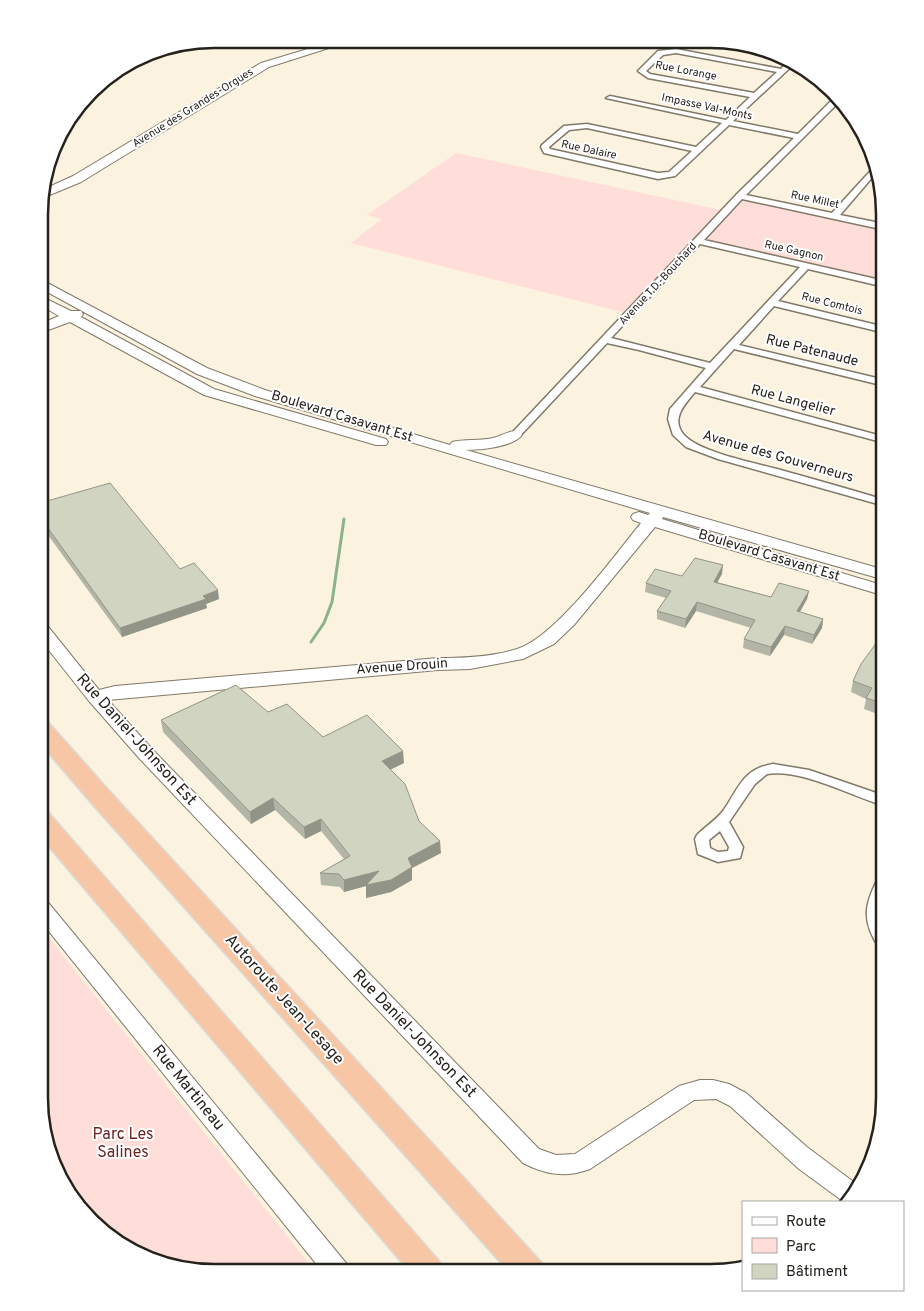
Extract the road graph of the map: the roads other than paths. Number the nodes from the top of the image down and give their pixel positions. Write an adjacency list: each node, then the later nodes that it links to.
1 (322, 48): 11 (street, Avenue des Grandes-Orgues)
2 (787, 67): 3 (street)
3 (782, 71): 4 (street); 4 (street, Rue Lorange)
4 (755, 96): 7 (street)
5 (610, 98): 7 (street, Impasse Val-Monts)
6 (834, 103): 8 (street, Avenue T.D.-Bouchard)
7 (727, 123): 8 (street, Impasse Val-Monts); 9 (street)
8 (799, 138): 12 (street, Avenue T.D.-Bouchard)
9 (698, 150): 9 (street, Rue Dalaire)
10 (872, 173): 13 (street)
11 (49, 191)
12 (740, 196): 13 (street, Rue Millet); 15 (street, Avenue T.D.-Bouchard)
13 (834, 216): 14 (street, Rue Millet)
14 (876, 225)
15 (698, 241): 16 (street, Rue Gagnon); 25 (street, Avenue T.D.-Bouchard)
16 (806, 266): 17 (street, Rue Gagnon); 19 (street, Avenue des Gouverneurs)
17 (876, 282)
18 (48, 287): 21 (street, Boulevard Casavant Est)
19 (773, 303): 24 (street, Rue Comtois); 26 (street, Avenue des Gouverneurs)
20 (48, 304): 22 (street, Boulevard Casavant Est)
21 (88, 308): 22 (street); 32 (street, Boulevard Casavant Est)
22 (70, 316): 23 (street); 33 (street, Boulevard Casavant Est)
23 (48, 326)
24 (876, 328)
25 (604, 340): 27 (street); 30 (street, Avenue T.D.-Bouchard)
26 (732, 346): 27 (street, Avenue des Gouverneurs); 28 (street, Rue Patenaude)
27 (713, 367): 29 (street, Avenue des Gouverneurs)
28 (876, 381)
29 (693, 388): 31 (street, Rue Langelier); 34 (street, Avenue des Gouverneurs)
30 (515, 435): 32 (street); 33 (street, Avenue T.D.-Bouchard)
31 (876, 438)
32 (430, 444): 33 (street, Boulevard Casavant Est)
33 (486, 466): 35 (street, Boulevard Casavant Est)
34 (876, 500)
35 (656, 516): 36 (street, Boulevard Casavant Est); 37 (street, Boulevard Casavant Est); 39 (street, Avenue Drouin)
36 (876, 573)
37 (876, 588)
38 (48, 638): 39 (street, Rue Daniel-Johnson Est)
39 (95, 697): 47 (street, Rue Daniel-Johnson Est)
40 (48, 736): 50 (highway, Autoroute Jean-Lesage)
41 (876, 798): 42 (street)
42 (722, 821)
43 (48, 829): 49 (highway)
44 (876, 896): 46 (street)
45 (48, 916): 48 (street, Rue Martineau)
46 (876, 930)
47 (848, 1192)
48 (331, 1264)
49 (421, 1264)
50 (523, 1264)

